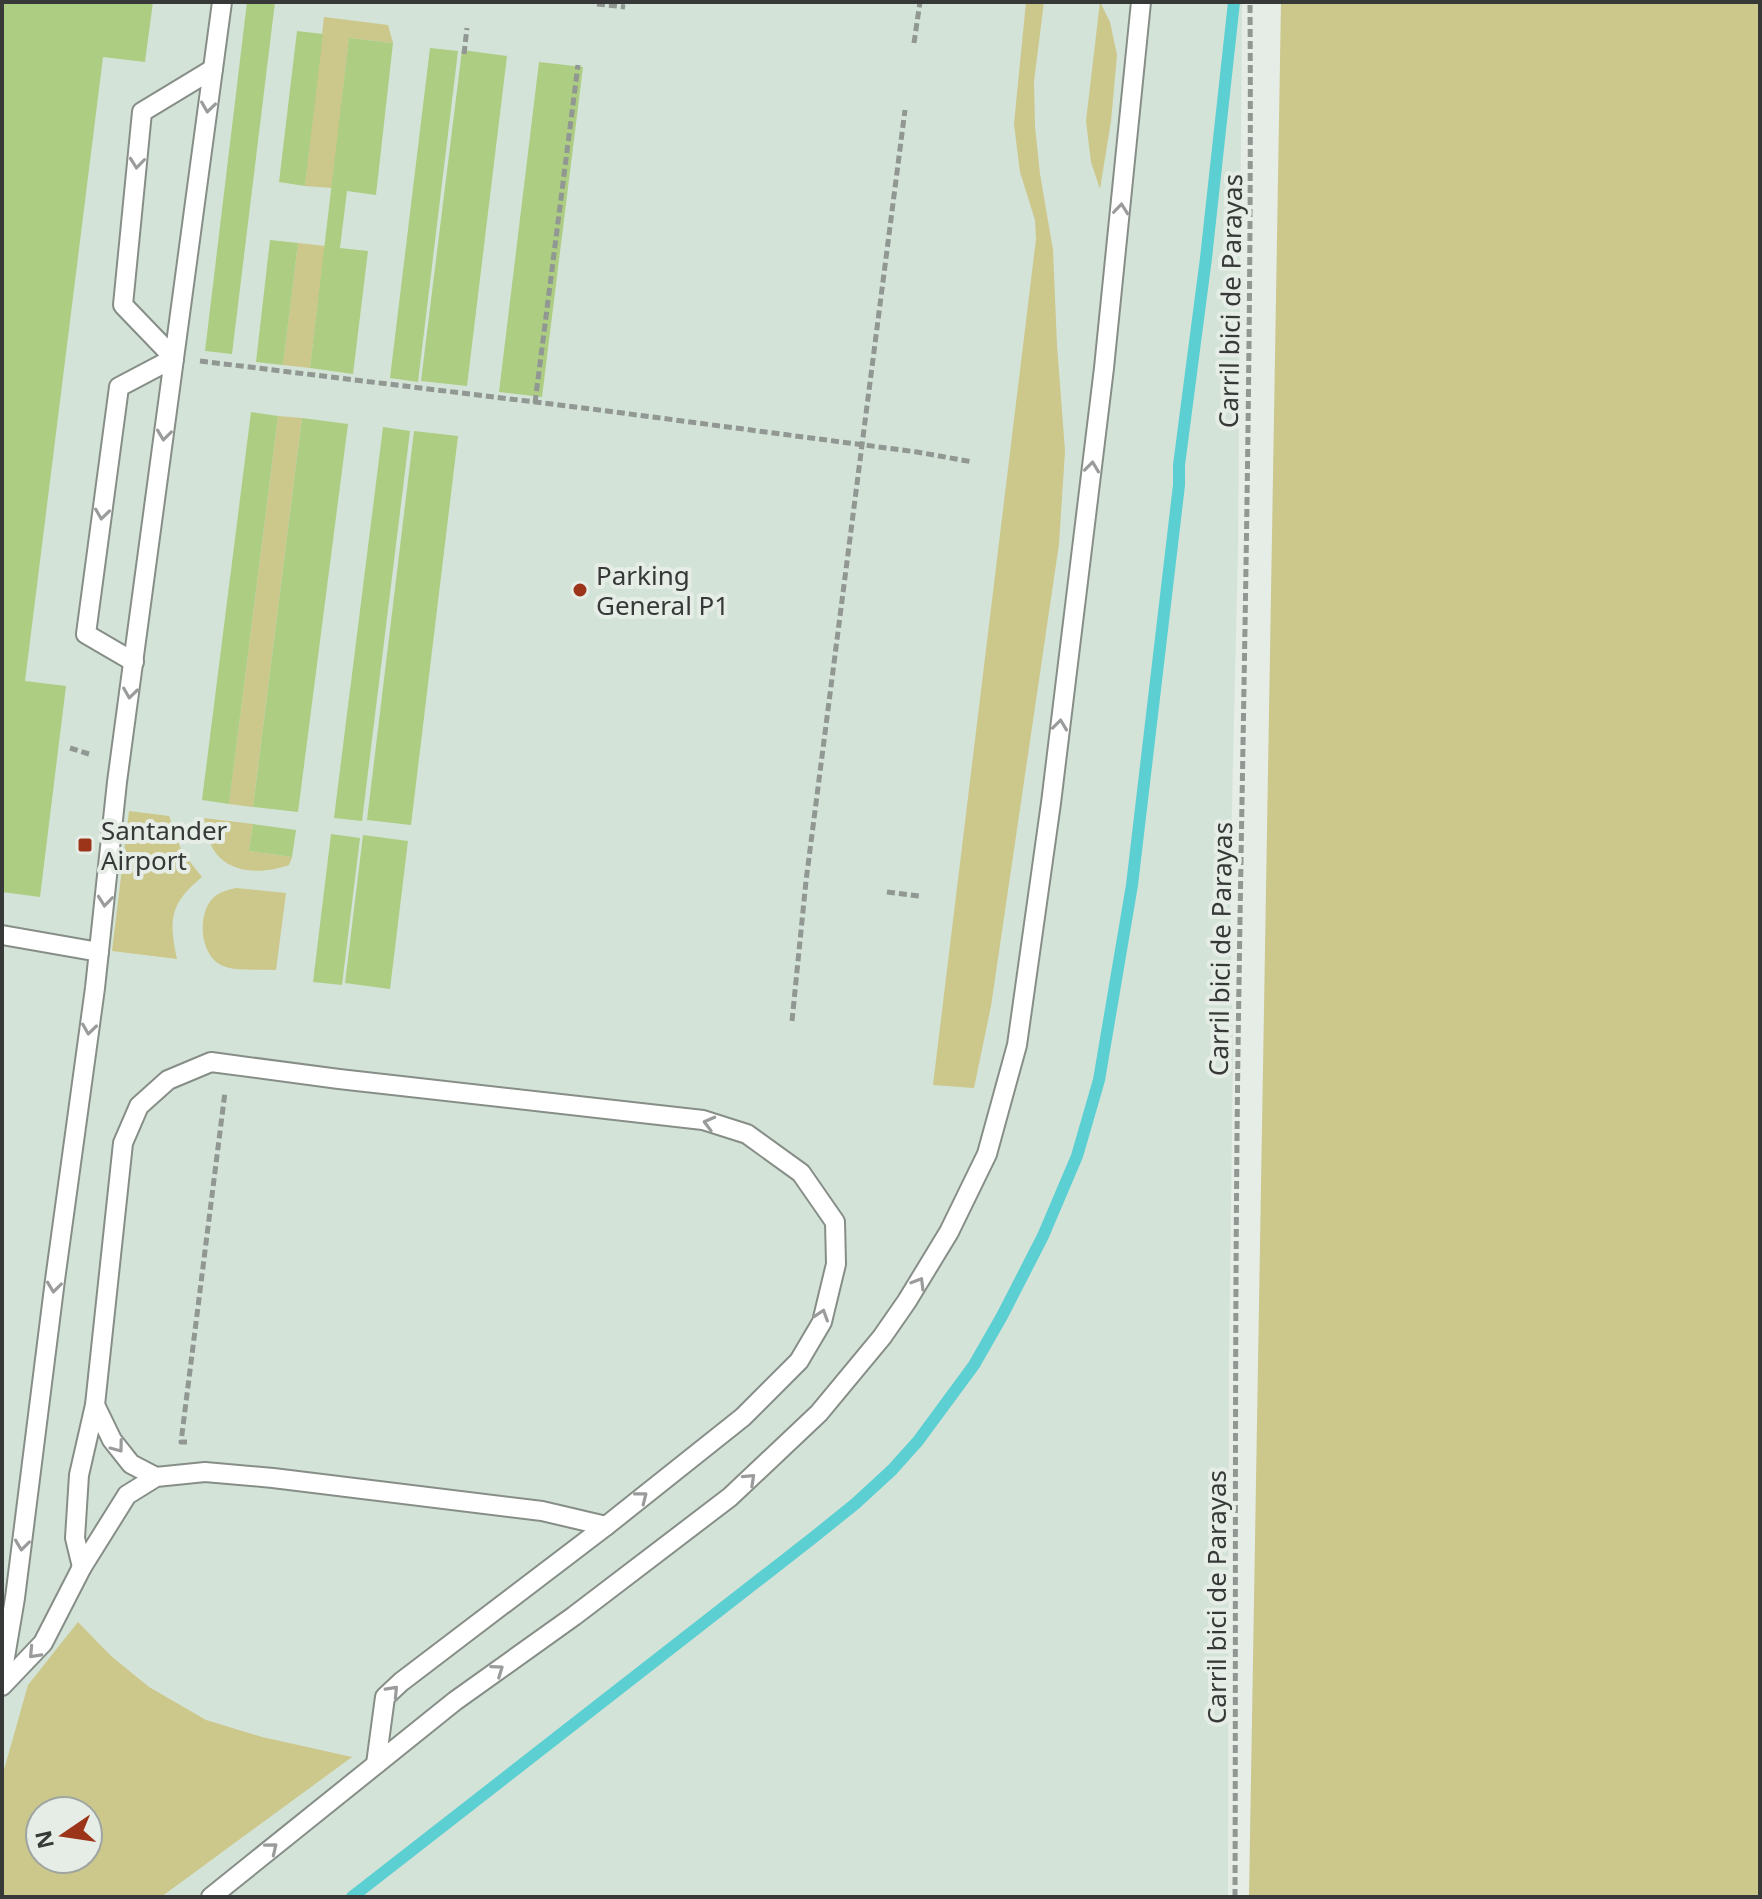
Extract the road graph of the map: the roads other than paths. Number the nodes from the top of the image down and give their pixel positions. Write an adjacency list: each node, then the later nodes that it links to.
1 (222, 2): 3 (lane)
2 (1141, 2): 14 (lane, one-way to 2)
3 (213, 69): 4 (lane, one-way to 4); 4 (lane, one-way to 4)
4 (174, 358): 5 (lane, one-way to 5); 5 (lane, one-way to 5)
5 (134, 662): 7 (lane, one-way to 7)
6 (2, 935): 7 (lane)
7 (99, 952): 12 (lane, one-way to 12)
8 (95, 1405): 9 (lane, one-way to 9); 10 (lane, one-way to 8); 11 (lane)
9 (156, 1477): 10 (lane); 11 (lane)
10 (606, 1526): 14 (lane, one-way to 10)
11 (82, 1567): 13 (lane, one-way to 13)
12 (2, 1675)
13 (2, 1686)
14 (376, 1764): 15 (lane, one-way to 14)
15 (211, 1897)

